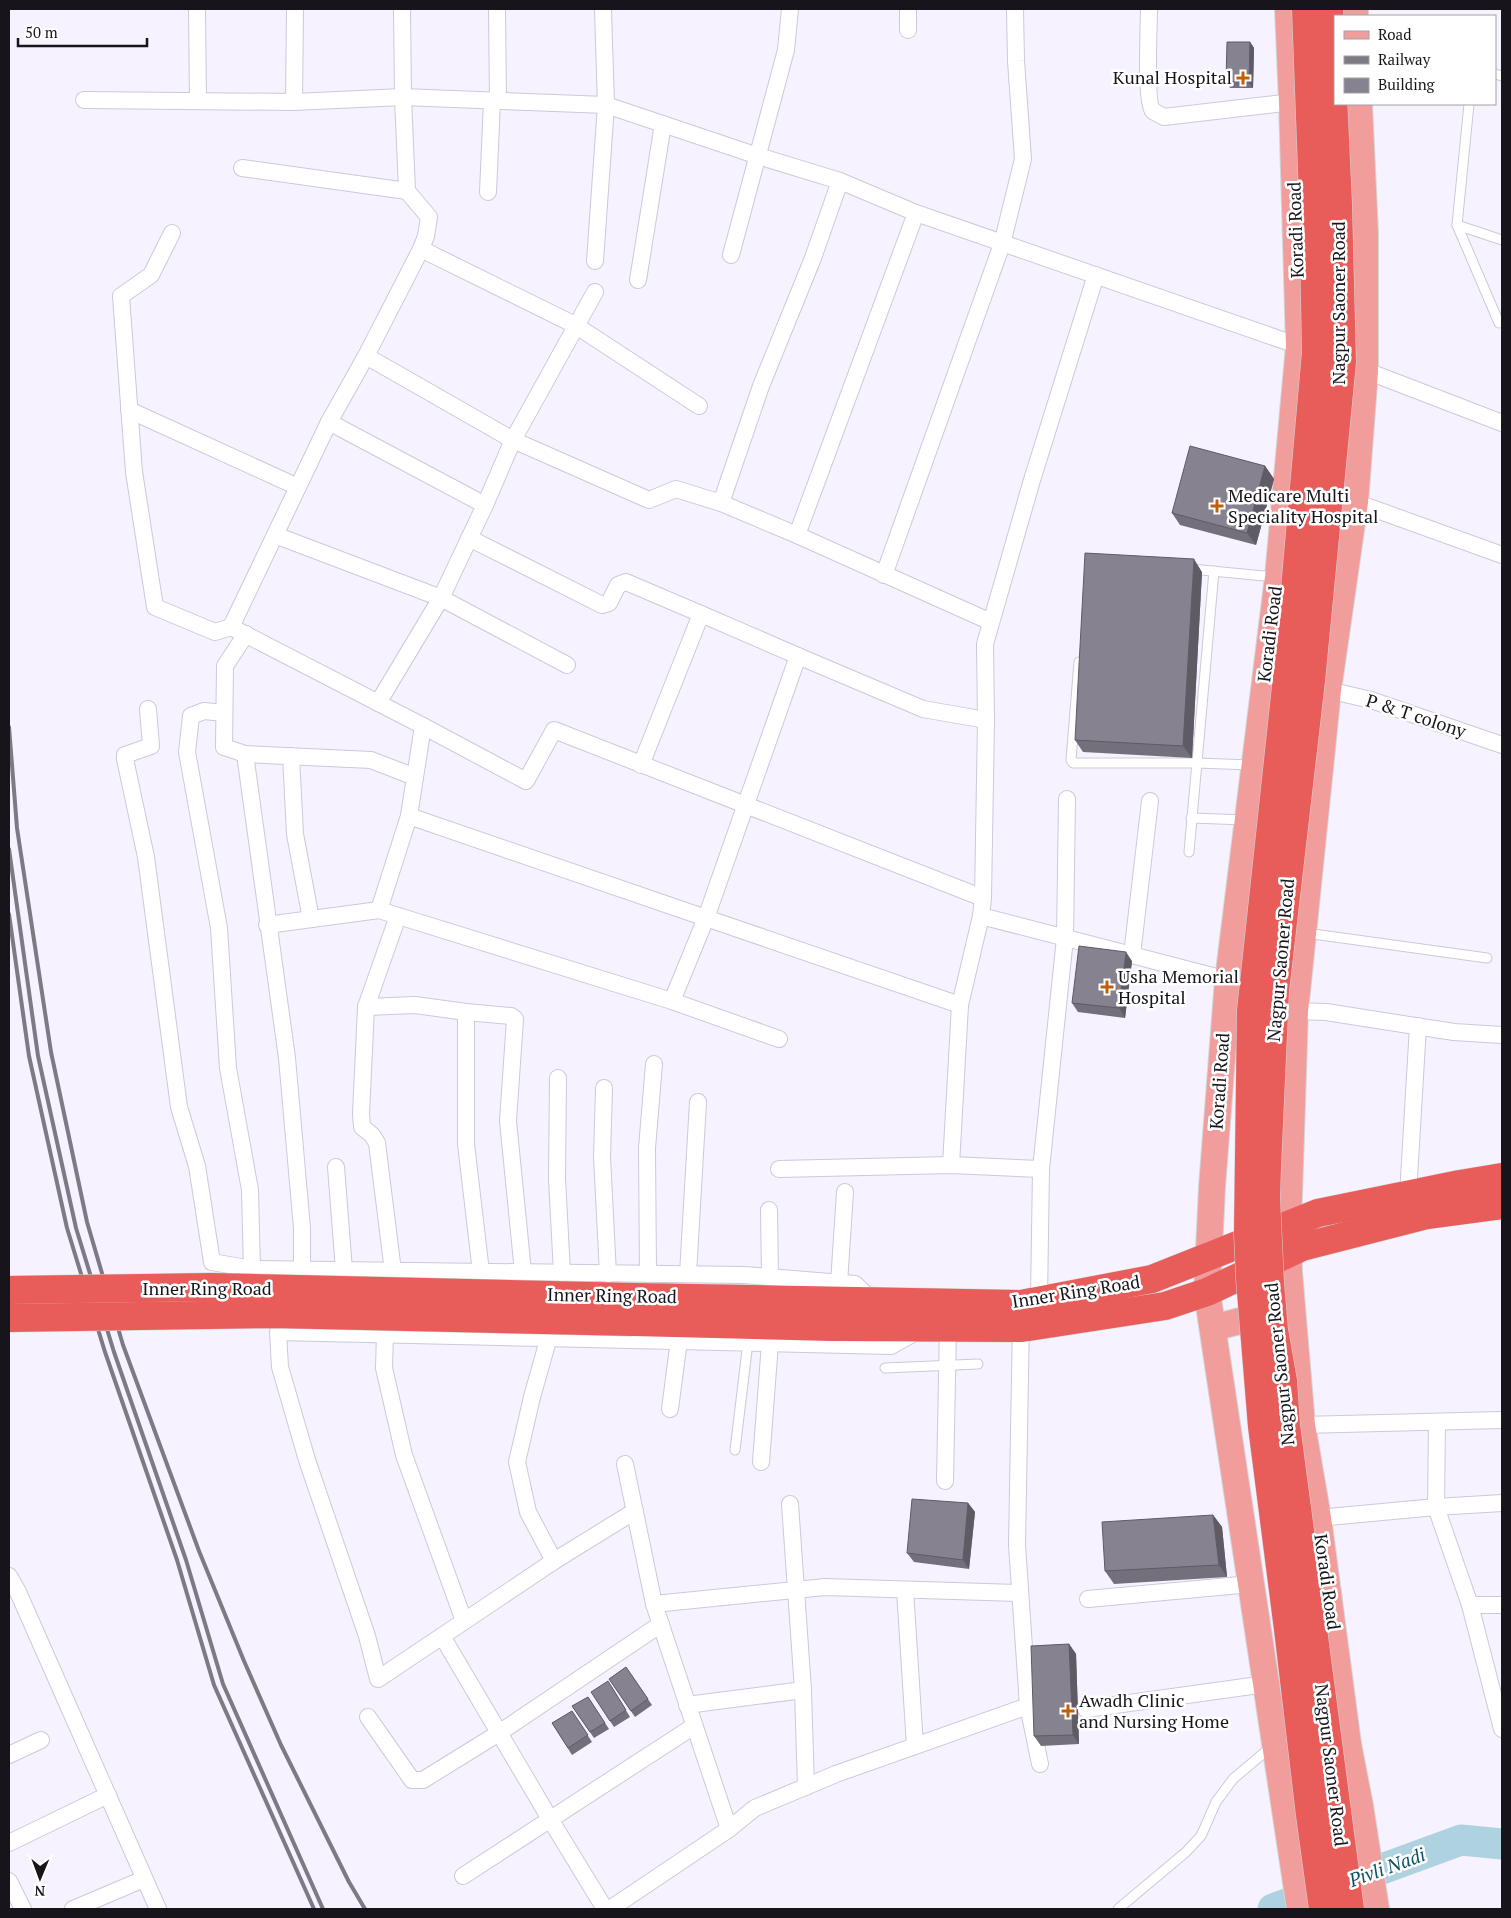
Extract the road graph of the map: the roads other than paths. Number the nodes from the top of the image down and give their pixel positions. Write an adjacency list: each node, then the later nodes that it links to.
1 (196, 9): 16 (street)
2 (295, 9): 18 (street)
3 (402, 9): 14 (street)
4 (497, 9): 17 (street)
5 (603, 9): 20 (street)
6 (790, 9): 24 (street)
7 (908, 9): 13 (street)
8 (1015, 9): 33 (street)
9 (1149, 9): 19 (street)
10 (1288, 9): 19 (main road, Koradi Road)
11 (1306, 9): 210 (highway, Nagpur Saoner Road, bridge)
12 (1329, 9): 211 (highway, Nagpur Saoner Road, bridge)
13 (908, 30)
14 (403, 97): 17 (street); 18 (street); 27 (street)
15 (84, 100): 16 (street)
16 (198, 101): 18 (street)
17 (495, 101): 20 (street); 28 (street)
18 (294, 102)
19 (1292, 102): 42 (main road, Koradi Road)
20 (606, 105): 23 (street); 36 (street)
21 (1360, 105): 44 (main road)
22 (1469, 105): 30 (lane)
23 (663, 124): 24 (street); 38 (street)
24 (758, 156): 26 (street); 35 (street)
25 (242, 168): 27 (street)
26 (840, 182): 29 (street); 52 (street)
27 (407, 191): 34 (street)
28 (488, 192)
29 (916, 213): 33 (street); 55 (street)
30 (1457, 225): 32 (lane); 40 (lane)
31 (172, 233): 46 (street)
32 (1502, 240)
33 (1002, 244): 37 (street); 60 (street)
34 (422, 249): 41 (street); 43 (street)
35 (730, 255)
36 (594, 262)
37 (1096, 275): 42 (street); 64 (street)
38 (638, 280)
39 (594, 292): 41 (street)
40 (1499, 323)
41 (575, 325): 45 (street); 49 (street)
42 (1299, 346): 44 (street); 61 (main road, Koradi Road)
43 (366, 356): 47 (street); 49 (street)
44 (1365, 371): 48 (street); 51 (main road)
45 (698, 406)
46 (129, 410): 50 (street); 65 (street)
47 (329, 422): 50 (street); 53 (street)
48 (1502, 423)
49 (513, 440): 52 (street); 53 (street)
50 (298, 487): 54 (street)
51 (1355, 502): 57 (street); 69 (main road)
52 (721, 503): 55 (street)
53 (484, 505): 56 (street)
54 (275, 535): 62 (street); 65 (street)
55 (797, 535): 60 (street)
56 (469, 538): 62 (street); 63 (street)
57 (1502, 555)
58 (1186, 568): 59 (lane)
59 (1214, 571): 61 (lane); 78 (lane)
60 (884, 575): 64 (street)
61 (1278, 577): 80 (main road, Koradi Road)
62 (441, 598): 68 (street); 70 (street)
63 (701, 614): 67 (street); 79 (street)
64 (991, 622): 73 (street)
65 (238, 631): 70 (street); 72 (street)
66 (1080, 651): 78 (lane)
67 (798, 656): 73 (street); 84 (street)
68 (567, 665)
69 (1328, 690): 75 (street, P & T colony); 97 (main road)
70 (378, 702): 74 (street)
71 (148, 709): 125 (street)
72 (224, 713): 76 (street); 125 (street)
73 (986, 720): 89 (street)
74 (423, 726): 79 (street); 81 (street)
75 (1502, 745)
76 (245, 754): 77 (street); 95 (street)
77 (291, 756): 81 (street); 94 (street)
78 (1196, 763): 80 (lane); 86 (lane)
79 (641, 765): 84 (street)
80 (1253, 765): 87 (main road, Koradi Road)
81 (416, 777): 85 (street)
82 (1067, 799): 96 (street)
83 (1150, 801): 98 (street)
84 (745, 806): 89 (street); 93 (street)
85 (410, 816): 90 (street); 93 (street)
86 (1191, 818): 87 (lane); 88 (lane)
87 (1247, 820): 100 (main road, Koradi Road)
88 (1189, 852)
89 (983, 898): 92 (street)
90 (379, 910): 91 (street); 94 (street)
91 (398, 916): 101 (street); 103 (street)
92 (981, 916): 96 (street); 102 (street)
93 (706, 918): 101 (street); 102 (street)
94 (311, 919): 95 (street)
95 (267, 925): 126 (street)
96 (1065, 938): 98 (street); 116 (street)
97 (1302, 945): 99 (lane); 100 (main road); 104 (main road)
98 (1132, 955): 100 (street)
99 (1487, 958)
100 (1229, 970): 124 (main road, Koradi Road)
101 (672, 1001): 108 (street)
102 (960, 1005): 113 (street)
103 (366, 1007): 105 (street); 128 (street)
104 (1295, 1011): 106 (street); 122 (main road)
105 (466, 1012): 129 (street); 130 (street)
106 (1418, 1026): 107 (street); 119 (street)
107 (1502, 1035)
108 (779, 1039)
109 (654, 1064): 133 (street)
110 (558, 1078): 131 (street)
111 (604, 1088): 132 (street)
112 (698, 1102): 134 (street)
113 (951, 1165): 115 (street); 116 (street)
114 (336, 1167): 127 (street)
115 (779, 1169)
116 (1041, 1169): 142 (street)
117 (1502, 1178): 119 (highway)
118 (846, 1192): 136 (street)
119 (1408, 1195): 122 (highway)
120 (1502, 1204): 123 (highway)
121 (769, 1210): 135 (street)
122 (1288, 1226): 123 (main road, Koradi Road); 124 (highway, Inner Ring Road)
123 (1289, 1253): 138 (highway, Inner Ring Road); 140 (main road, Koradi Road)
124 (1208, 1257): 138 (main road, Koradi Road); 142 (highway, Inner Ring Road)
125 (252, 1268): 126 (street)
126 (302, 1270): 127 (street)
127 (344, 1270): 128 (street)
128 (394, 1271): 129 (street)
129 (481, 1272): 130 (street)
130 (523, 1272): 131 (street)
131 (562, 1273): 132 (street)
132 (608, 1274): 133 (street)
133 (648, 1274): 134 (street)
134 (688, 1274): 135 (street)
135 (770, 1277): 136 (street)
136 (839, 1283): 139 (street)
137 (9, 1290): 141 (highway, Inner Ring Road, bridge)
138 (1207, 1292): 142 (highway, Inner Ring Road); 145 (main road)
139 (874, 1302): 141 (highway, Inner Ring Road); 142 (highway, Inner Ring Road)
140 (1292, 1308): 145 (main road); 157 (main road, Koradi Road)
141 (634, 1310): 143 (highway, Inner Ring Road, bridge); 144 (highway, Inner Ring Road)
142 (1027, 1310): 144 (highway, Inner Ring Road); 172 (street)
143 (9, 1318)
144 (937, 1327): 150 (street); 152 (street)
145 (1213, 1328): 169 (main road)
146 (385, 1334): 147 (street); 177 (street); 179 (street)
147 (549, 1337): 148 (street); 167 (street)
148 (679, 1340): 149 (street); 154 (street)
149 (748, 1342): 150 (street); 158 (lane)
150 (770, 1343): 159 (street)
151 (978, 1364): 152 (lane)
152 (947, 1365): 153 (lane); 161 (street)
153 (885, 1368)
154 (670, 1409)
155 (1502, 1420): 156 (street)
156 (1437, 1422): 157 (street); 164 (street)
157 (1302, 1425): 166 (main road, Koradi Road)
158 (735, 1450)
159 (761, 1462)
160 (625, 1464): 165 (street)
161 (945, 1481)
162 (1502, 1503): 164 (street)
163 (790, 1504): 170 (street)
164 (1436, 1507): 166 (street); 175 (street)
165 (635, 1511): 167 (street); 174 (street)
166 (1318, 1518): 190 (main road, Koradi Road)
167 (554, 1561): 177 (street)
168 (9, 1576): 196 (street)
169 (1251, 1584): 173 (street); 180 (main road)
170 (796, 1589): 171 (street); 174 (street); 181 (street)
171 (905, 1590): 172 (street); 191 (street)
172 (1020, 1593): 183 (street)
173 (1088, 1599)
174 (654, 1604): 178 (street)
175 (1470, 1605): 176 (street); 187 (street)
176 (1502, 1605)
177 (464, 1621): 179 (street)
178 (661, 1624): 182 (street); 188 (street)
179 (442, 1636): 188 (street)
180 (1266, 1684): 184 (street); 192 (main road)
181 (803, 1690): 182 (street); 195 (street)
182 (687, 1704): 186 (street)
183 (1028, 1706): 191 (street); 194 (street)
184 (1086, 1709)
185 (368, 1717): 188 (street)
186 (694, 1726): 197 (street); 198 (street)
187 (1502, 1729)
188 (499, 1733): 197 (street)
189 (42, 1740): 193 (street)
190 (1348, 1744): 192 (main road); 212 (main road, Koradi Road)
191 (915, 1746): 195 (street)
192 (1276, 1752): 208 (lane); 209 (main road)
193 (9, 1755)
194 (1040, 1764)
195 (806, 1786): 198 (street)
196 (108, 1796): 199 (street); 201 (street)
197 (550, 1819): 200 (street); 206 (street)
198 (729, 1829): 207 (street)
199 (9, 1843)
200 (463, 1876)
201 (144, 1879): 204 (street); 205 (street)
202 (9, 1880): 203 (street)
203 (17, 1905)
204 (73, 1909)
205 (158, 1909)
206 (605, 1909)
207 (610, 1909)
208 (1118, 1909)
209 (1300, 1909)
210 (1323, 1909)
211 (1350, 1909)
212 (1376, 1909)

